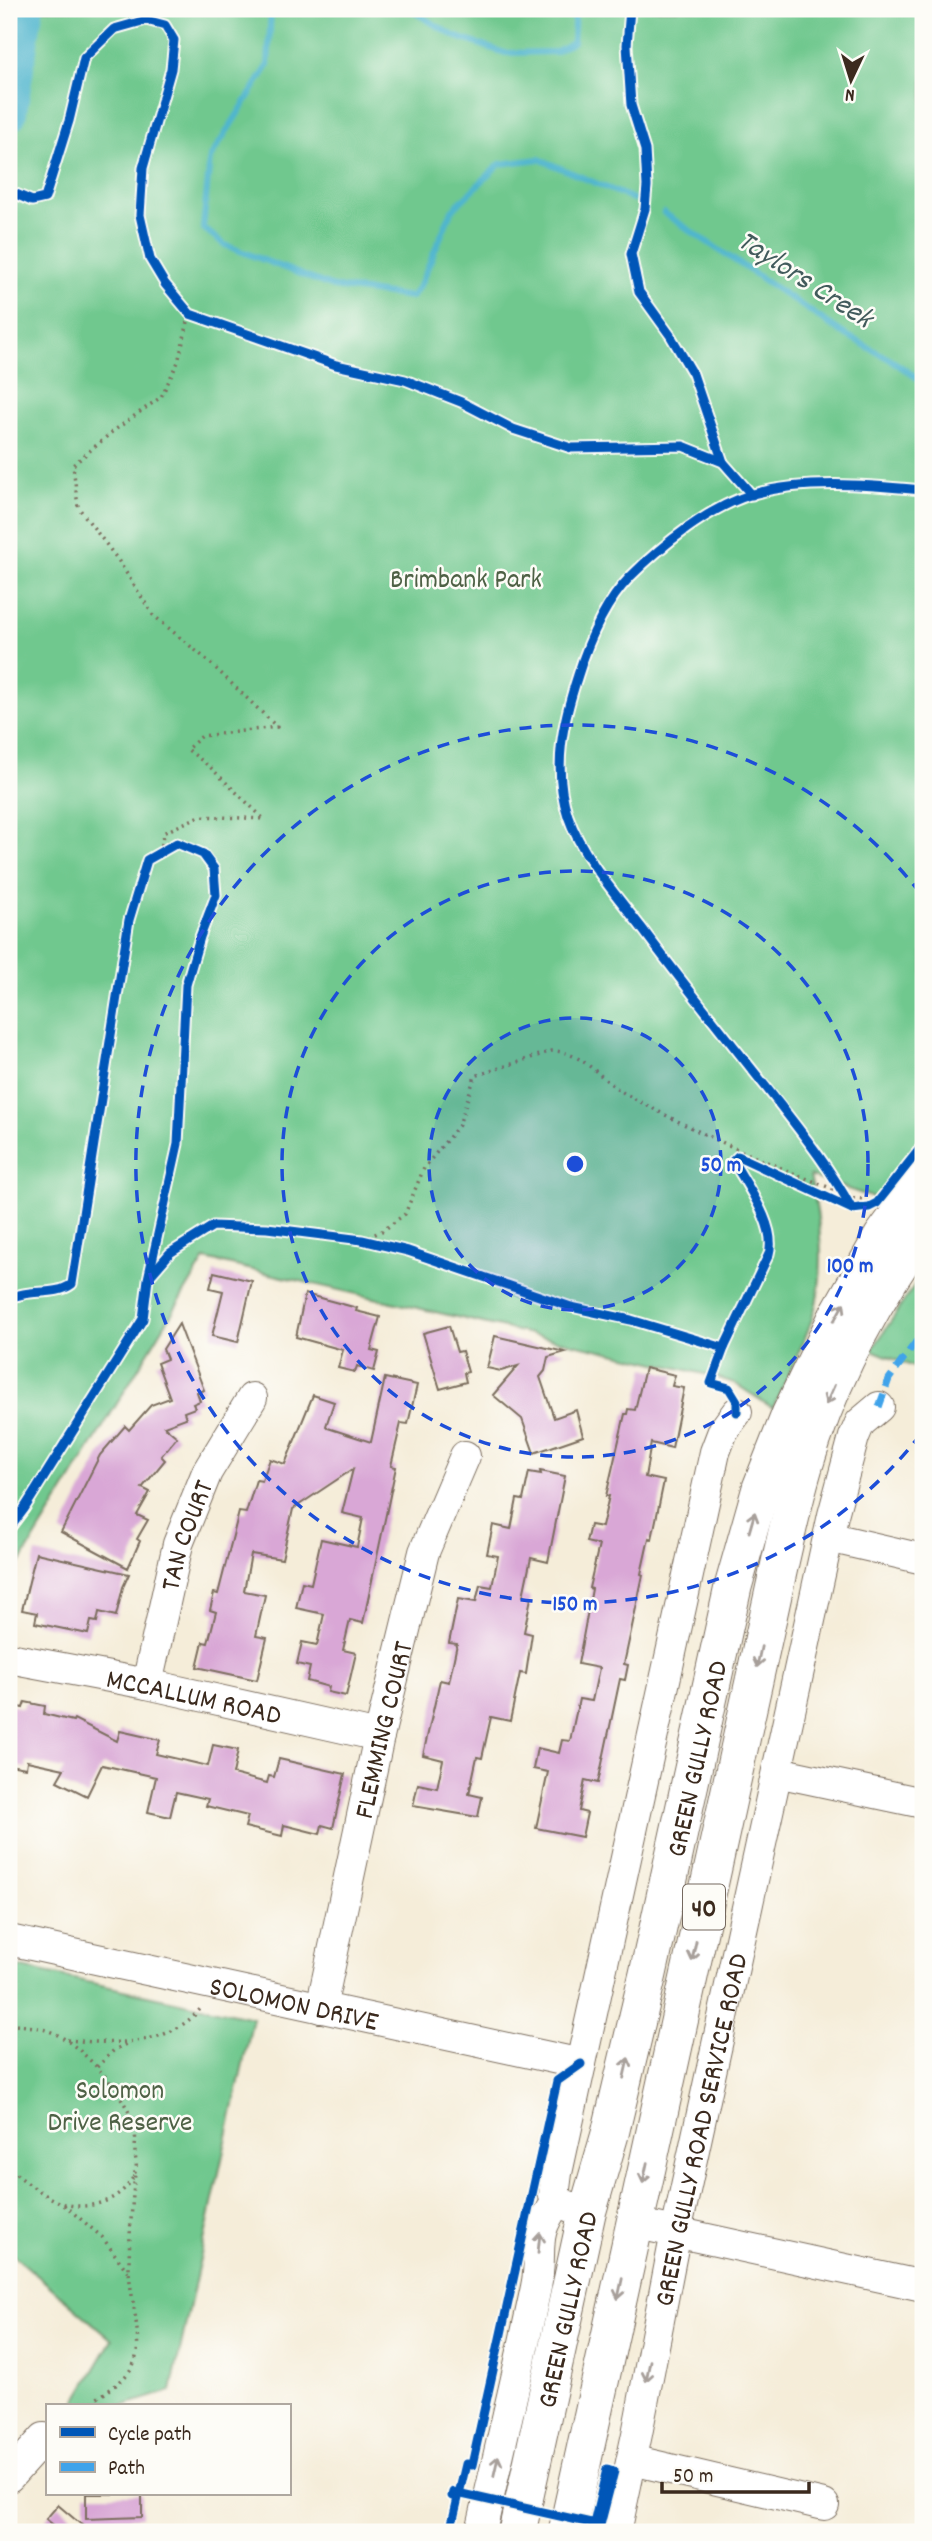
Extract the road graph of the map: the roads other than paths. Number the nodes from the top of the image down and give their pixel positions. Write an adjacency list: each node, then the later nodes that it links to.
1 (923, 1182): 17 (main road, GREEN GULLY ROAD / 40, one-way to 1)
2 (923, 1229): 18 (main road, GREEN GULLY ROAD / 40, one-way to 18)
3 (252, 1398): 10 (street, TAN COURT)
4 (878, 1407): 7 (street, GREEN GULLY ROAD SERVICE ROAD)
5 (737, 1412): 16 (street)
6 (466, 1456): 11 (street, FLEMMING COURT)
7 (828, 1537): 8 (street); 12 (street, GREEN GULLY ROAD SERVICE ROAD)
8 (923, 1559)
9 (9, 1658): 10 (street, MCCALLUM ROAD)
10 (147, 1684): 11 (street, MCCALLUM ROAD)
11 (379, 1736): 15 (street, FLEMMING COURT)
12 (777, 1772): 13 (street); 19 (street, GREEN GULLY ROAD SERVICE ROAD)
13 (923, 1803)
14 (9, 1940): 15 (street, SOLOMON DRIVE)
15 (321, 2008): 16 (street, SOLOMON DRIVE)
16 (581, 2064): 17 (street)
17 (572, 2208): 18 (main road); 25 (street, one-way to 17); 26 (main road, GREEN GULLY ROAD / 40)
18 (634, 2222): 19 (street); 27 (main road, GREEN GULLY ROAD / 40, one-way to 27)
19 (676, 2232): 20 (street); 22 (street, GREEN GULLY ROAD SERVICE ROAD, one-way to 22)
20 (923, 2286)
21 (44, 2438): 23 (street)
22 (632, 2460): 24 (street); 28 (street, GREEN GULLY ROAD SERVICE ROAD)
23 (9, 2477)
24 (824, 2505)
25 (481, 2532)
26 (517, 2532)
27 (567, 2532)
28 (616, 2532)

